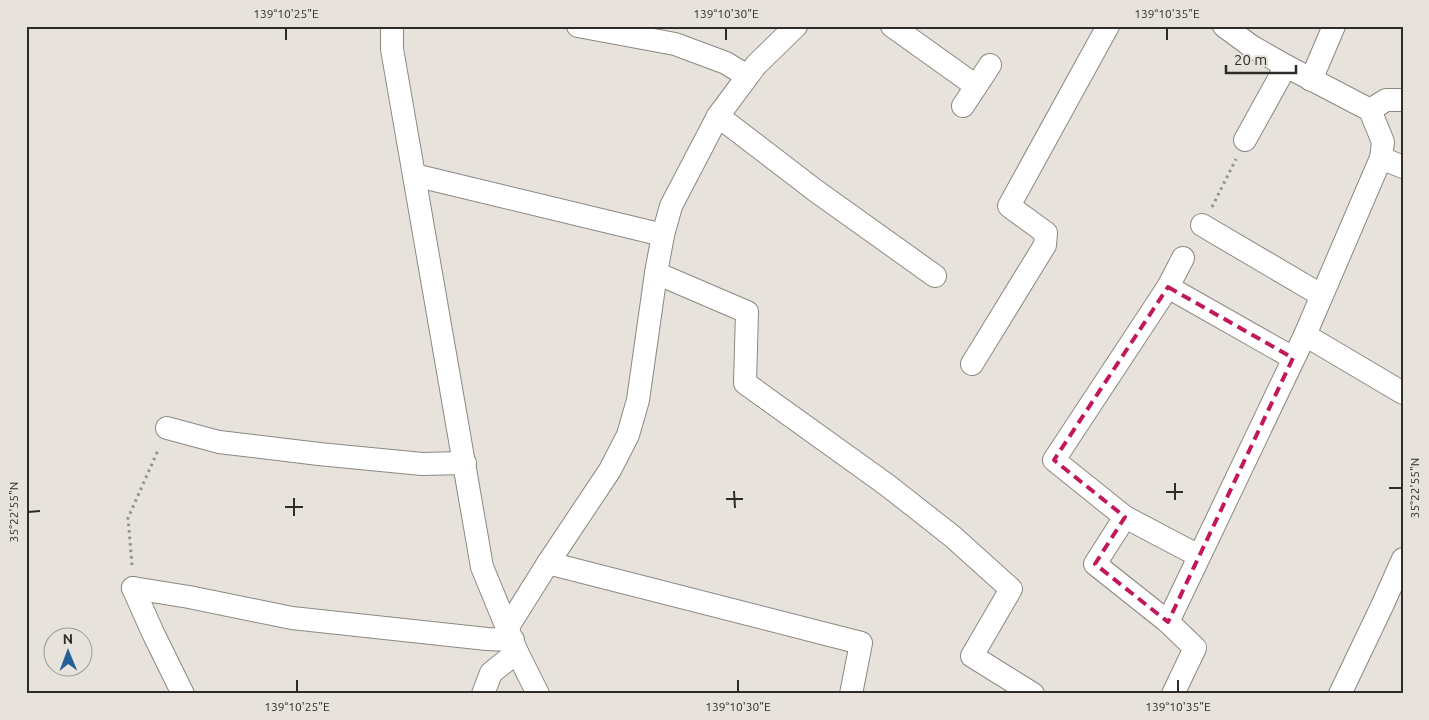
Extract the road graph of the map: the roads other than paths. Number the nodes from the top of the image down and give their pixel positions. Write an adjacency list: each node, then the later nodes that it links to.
1 (392, 26): 20 (street)
2 (578, 26): 10 (street)
3 (796, 26): 10 (street)
4 (892, 26): 12 (street)
5 (1108, 26): 30 (street)
6 (1224, 26): 9 (street)
7 (1334, 26): 11 (street)
8 (990, 65): 12 (street)
9 (1286, 66): 11 (street); 17 (street)
10 (747, 76): 16 (street)
11 (1311, 80): 15 (street)
12 (976, 86): 14 (street)
13 (1403, 100): 15 (street)
14 (962, 106)
15 (1370, 110): 18 (street)
16 (718, 116): 22 (street); 25 (street)
17 (1245, 140)
18 (1381, 158): 19 (street); 27 (street)
19 (1403, 167)
20 (414, 175): 22 (street); 33 (street)
21 (1202, 225): 27 (street)
22 (664, 235): 24 (street)
23 (1183, 258): 26 (street)
24 (656, 273): 37 (street); 40 (street)
25 (935, 276)
26 (1168, 287): 29 (street); 34 (street)
27 (1321, 295): 28 (street)
28 (1305, 335): 29 (street); 31 (street)
29 (1293, 358): 35 (street)
30 (972, 364)
31 (1403, 393)
32 (167, 428): 33 (street)
33 (465, 463): 39 (street)
34 (1125, 518): 35 (street); 38 (street)
35 (1199, 556): 38 (street)
36 (1403, 559): 46 (street)
37 (548, 563): 39 (street); 45 (street)
38 (1168, 622): 41 (street)
39 (513, 639): 42 (street); 43 (street); 44 (street)
40 (1022, 691)
41 (1176, 693)
42 (183, 694)
43 (482, 694)
44 (538, 694)
45 (851, 694)
46 (1340, 694)

